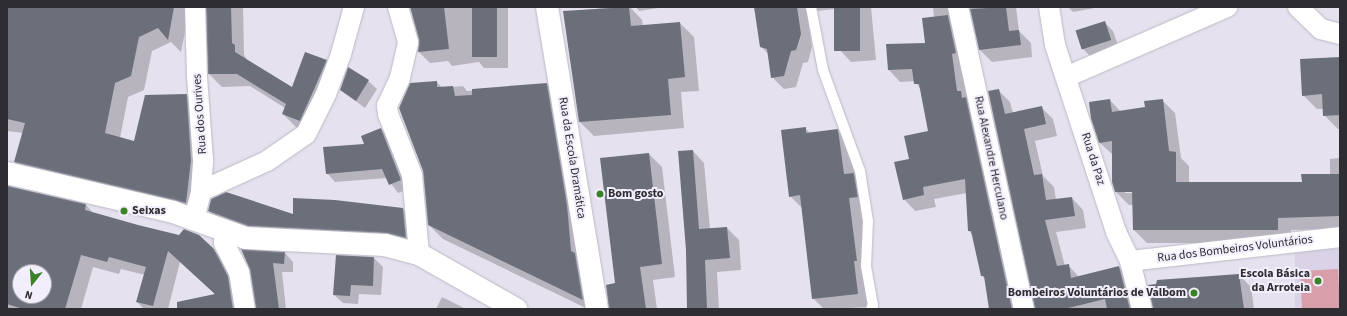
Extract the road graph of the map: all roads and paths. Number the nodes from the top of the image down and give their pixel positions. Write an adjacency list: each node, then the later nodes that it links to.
1 (196, 7): 13 (street, Rua dos Ourives)
2 (354, 7): 13 (street)
3 (398, 7): 17 (street)
4 (547, 7): 21 (street, Rua da Escola Dramática)
5 (811, 7): 22 (lane)
6 (958, 7): 23 (street, Rua Alexandre Herculano)
7 (1049, 7): 11 (street, Rua da Paz)
8 (1227, 7): 11 (street)
9 (1298, 7): 10 (street)
10 (1340, 34)
11 (1066, 77): 18 (street, Rua da Paz)
12 (7, 173): 14 (street)
13 (201, 191): 14 (street, Rua dos Ourives)
14 (194, 220): 15 (street)
15 (225, 232): 17 (street); 19 (street)
16 (1340, 237): 18 (street, Rua dos Bombeiros Voluntários)
17 (419, 254): 20 (street)
18 (1130, 261): 24 (street, Rua da Paz)
19 (245, 309)
20 (516, 309)
21 (597, 309)
22 (871, 309)
23 (1024, 309)
24 (1142, 309)

